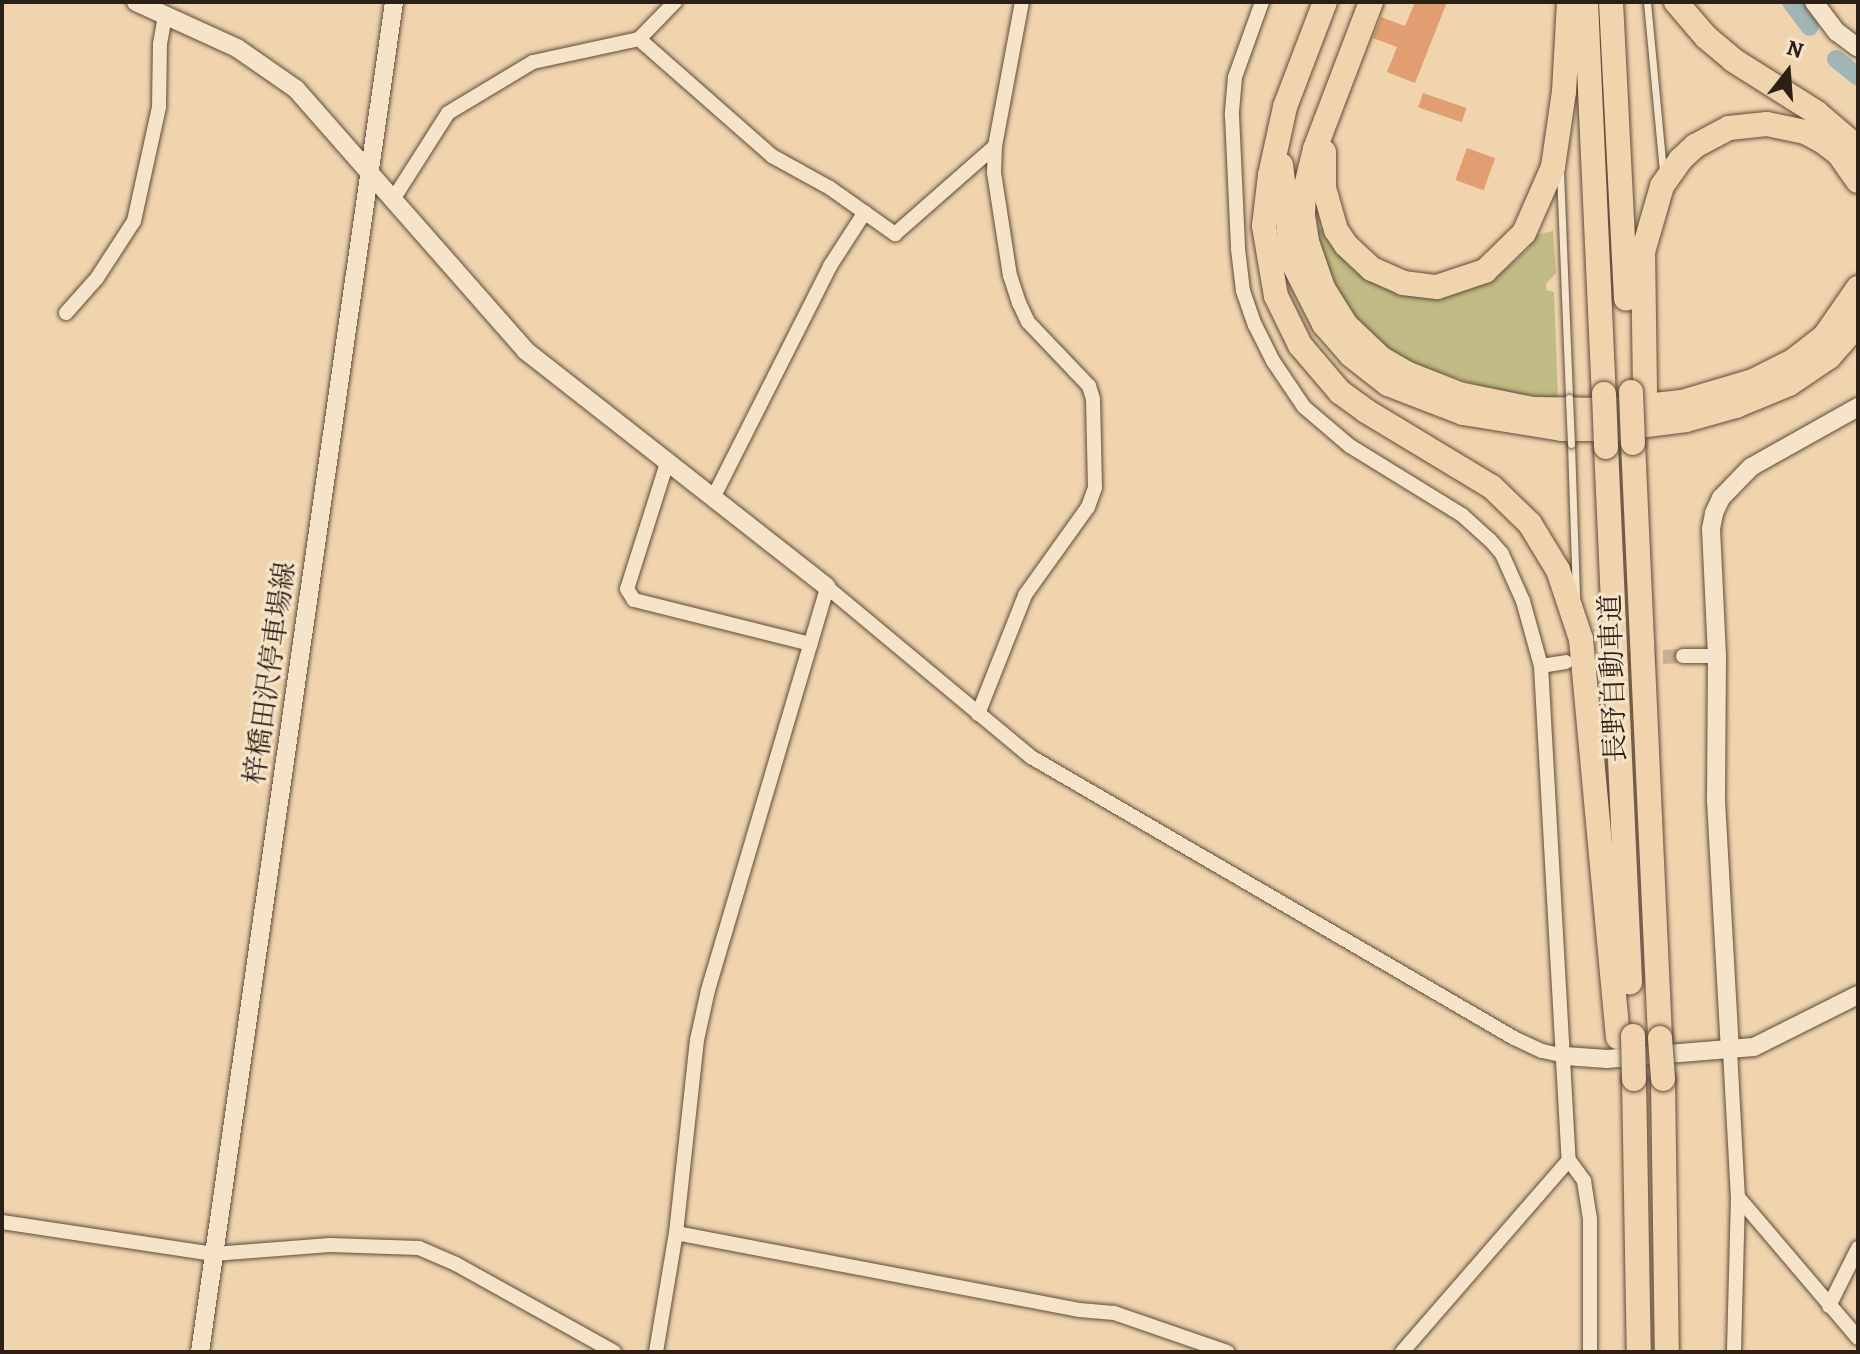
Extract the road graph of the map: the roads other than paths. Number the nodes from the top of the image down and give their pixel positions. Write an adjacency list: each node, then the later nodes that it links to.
1 (136, 2): 14 (street)
2 (394, 2): 22 (street, 梓橋田沢停車場線)
3 (675, 2): 15 (street)
4 (1022, 2): 19 (street)
5 (1262, 2): 40 (street)
6 (1325, 2): 18 (highway)
7 (1371, 2): 17 (highway)
8 (1569, 2): 20 (highway)
9 (1586, 2): 43 (highway, 長野自動車道, bridge)
10 (1611, 2): 30 (highway, 長野自動車道)
11 (1647, 2): 24 (lane)
12 (1676, 2): 21 (highway)
13 (1814, 2): 16 (street)
14 (165, 15): 22 (street); 28 (street)
15 (639, 39): 25 (street); 26 (street)
16 (1858, 48)
17 (1335, 95): 20 (highway); 27 (highway)
18 (1285, 107): 29 (highway); 35 (highway)
19 (995, 146): 26 (street); 41 (street)
20 (1558, 146): 35 (lane, bridge)
21 (1858, 148)
22 (370, 173): 25 (street); 51 (street, 梓橋田沢停車場線)
23 (1858, 181): 24 (highway)
24 (1662, 186): 30 (highway)
25 (392, 201): 32 (street)
26 (865, 212): 33 (street)
27 (1858, 288)
28 (66, 313)
29 (1858, 324)
30 (1638, 392): 61 (highway, 長野自動車道, bridge)
31 (1858, 407): 38 (street)
32 (667, 463): 33 (street); 36 (street)
33 (713, 498): 34 (street)
34 (827, 587): 36 (street); 41 (street)
35 (1574, 612): 43 (highway)
36 (811, 644): 49 (street)
37 (1683, 656): 38 (street)
38 (1717, 656): 44 (street)
39 (1566, 662): 40 (street)
40 (1541, 666): 45 (street)
41 (978, 714): 45 (street)
42 (1858, 995): 44 (street)
43 (1625, 1037): 60 (highway, 長野自動車道, bridge)
44 (1730, 1051): 45 (street); 47 (street)
45 (1565, 1056): 46 (street)
46 (1569, 1160): 58 (street); 59 (street)
47 (1738, 1197): 52 (street); 62 (street)
48 (2, 1222): 51 (street)
49 (676, 1233): 54 (street); 57 (street)
50 (1858, 1248): 52 (street)
51 (214, 1254): 55 (street, 梓橋田沢停車場線); 56 (street)
52 (1829, 1306): 53 (street)
53 (1858, 1338)
54 (1220, 1351)
55 (200, 1352)
56 (614, 1352)
57 (656, 1352)
58 (1402, 1352)
59 (1590, 1352)
60 (1639, 1352)
61 (1667, 1352)
62 (1734, 1352)

